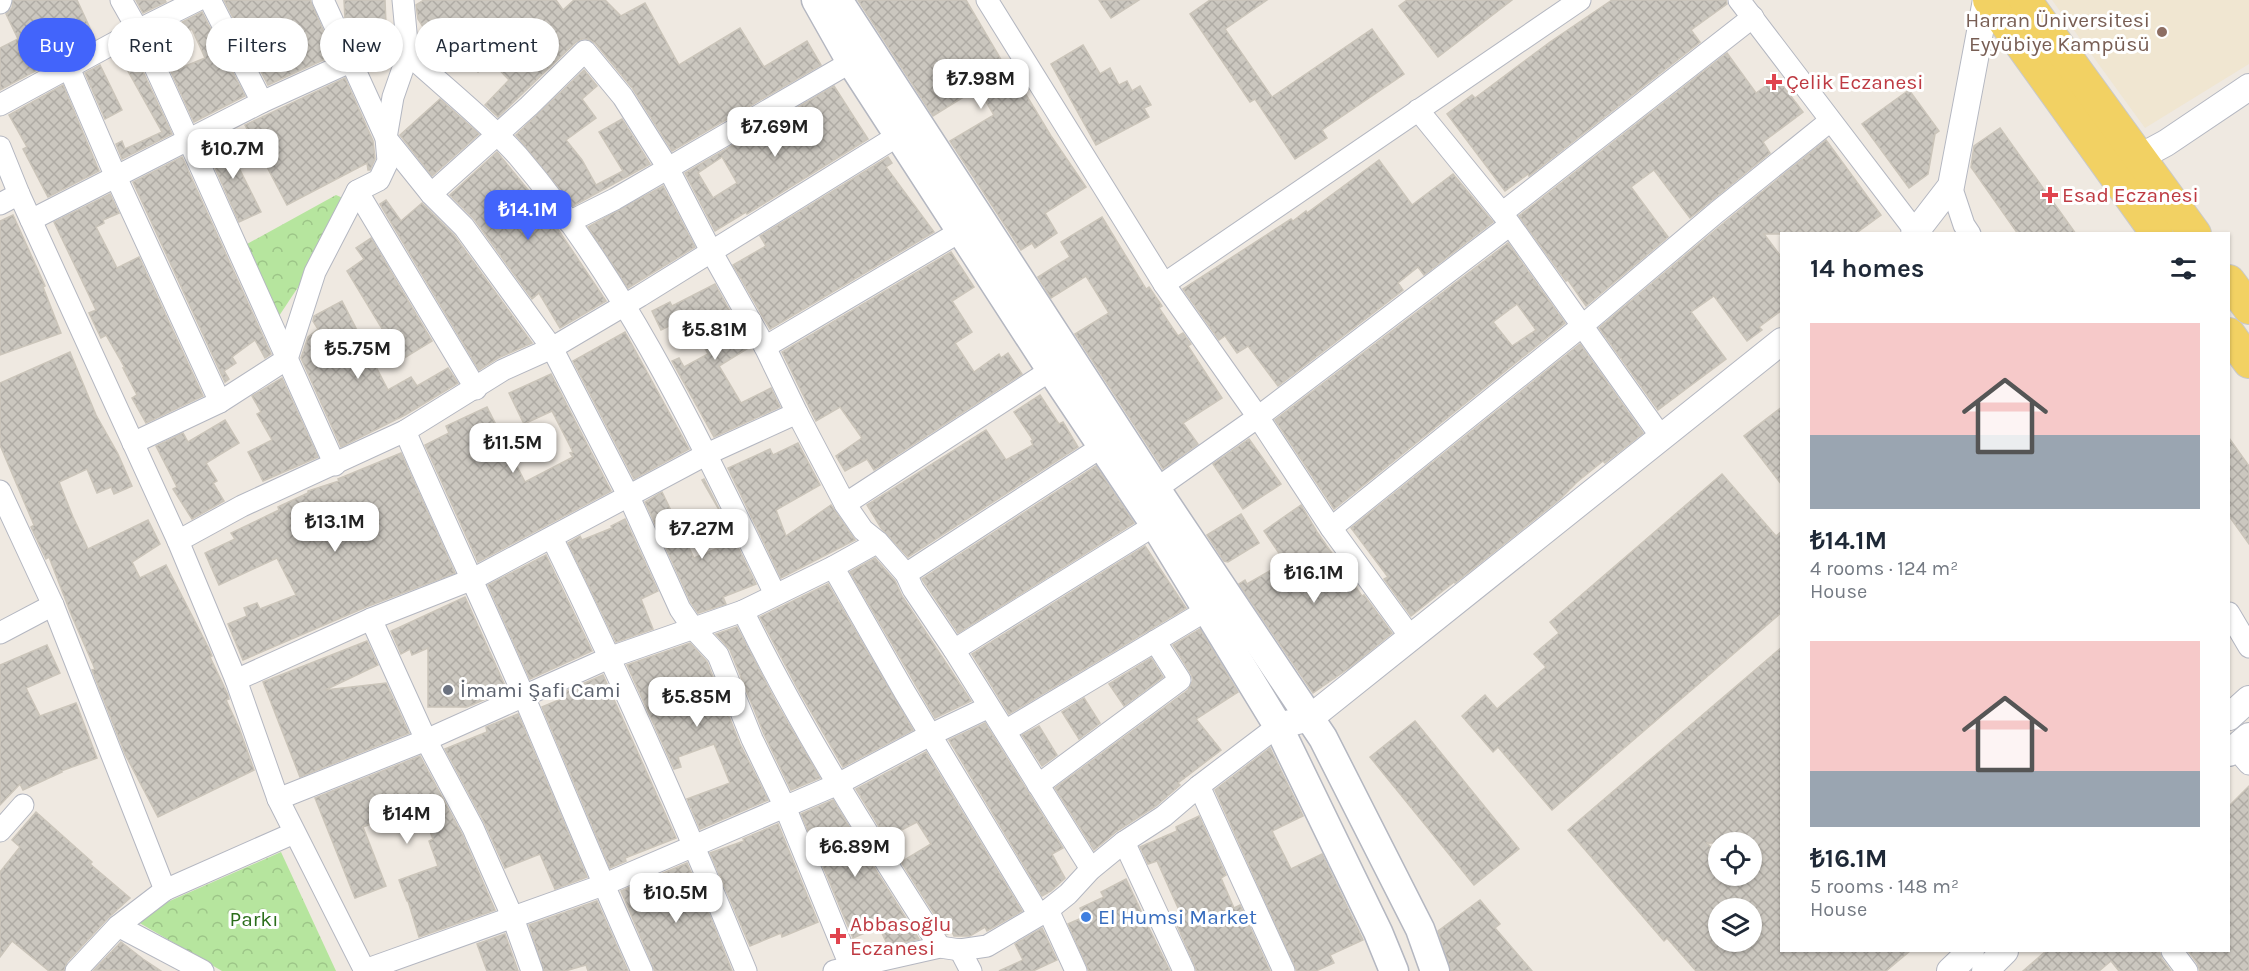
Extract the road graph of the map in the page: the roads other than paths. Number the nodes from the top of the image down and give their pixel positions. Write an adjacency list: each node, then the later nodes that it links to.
1 (121, 0): 14 (street)
2 (198, 0): 15 (street)
3 (210, 0): 25 (street)
4 (323, 0): 16 (street)
5 (403, 0): 17 (street)
6 (816, 0): 18 (main road)
7 (838, 0): 73 (main road)
8 (987, 0): 52 (street)
9 (1580, 0): 27 (street)
10 (1739, 0): 13 (street)
11 (1988, 0): 37 (street); 48 (main road)
12 (2025, 0): 34 (main road)
13 (1752, 17): 28 (street); 41 (street)
14 (131, 18)
15 (162, 18)
16 (332, 18)
17 (408, 54): 29 (street); 31 (street)
18 (851, 62): 30 (main road); 35 (street)
19 (62, 72): 26 (street)
20 (71, 72): 36 (street)
21 (157, 72): 32 (street)
22 (328, 72): 25 (street)
23 (357, 72): 31 (street)
24 (2249, 87): 34 (street)
25 (262, 102): 32 (street)
26 (0, 105)
27 (1418, 110): 41 (street); 52 (street)
28 (1830, 121): 45 (street); 55 (street)
29 (496, 135): 35 (street); 39 (street); 43 (street)
30 (899, 135): 44 (main road); 50 (street)
31 (386, 138): 38 (street); 39 (street)
32 (188, 139): 36 (street); 60 (street)
33 (0, 147): 40 (street)
34 (2140, 158): 49 (main road)
35 (668, 168): 43 (street); 50 (street)
36 (116, 177): 42 (street); 64 (street)
37 (1951, 186): 46 (street); 47 (street)
38 (357, 191): 60 (street); 63 (street)
39 (431, 194): 59 (street)
40 (9, 199): 42 (street)
41 (1506, 219): 55 (street); 66 (street)
42 (31, 220): 69 (street)
43 (569, 222): 53 (street)
44 (961, 231): 58 (street); 62 (main road)
45 (1914, 232)
46 (1916, 232)
47 (1969, 232)
48 (2156, 232)
49 (2194, 232)
50 (711, 251): 53 (street); 58 (street)
51 (2230, 282): 54 (main road)
52 (1164, 284): 66 (street)
53 (624, 305): 59 (street); 71 (street)
54 (2249, 309)
55 (1582, 326): 68 (street); 78 (street)
56 (2230, 335): 61 (main road)
57 (1780, 343): 68 (street)
58 (765, 347): 65 (street)
59 (552, 348): 63 (street); 75 (street)
60 (287, 359): 64 (street); 72 (street)
61 (2249, 362)
62 (1051, 370): 70 (main road); 76 (street)
63 (476, 389): 67 (street)
64 (220, 402): 69 (street)
65 (797, 413): 71 (street); 76 (street)
66 (1258, 417): 73 (street); 78 (street)
67 (405, 431): 72 (street); 84 (street)
68 (1662, 438): 93 (street)
69 (133, 442): 80 (street)
70 (1103, 446): 77 (main road); 83 (street)
71 (707, 454): 75 (street); 85 (street)
72 (335, 465): 80 (street)
73 (1155, 489): 103 (main road)
74 (0, 491): 86 (street)
75 (629, 497): 79 (street); 91 (street)
76 (845, 504): 81 (street)
77 (1155, 525): 87 (main road); 96 (street)
78 (1331, 528): 93 (street)
79 (552, 538): 84 (street); 97 (street)
80 (178, 541): 98 (street)
81 (878, 542): 82 (street); 83 (street)
82 (833, 567): 85 (street); 106 (street)
83 (906, 574): 96 (street)
84 (473, 579): 90 (street); 99 (street)
85 (775, 594): 88 (street)
86 (53, 605): 92 (street); 120 (street)
87 (1206, 610): 94 (street); 104 (main road)
88 (743, 611): 91 (street); 108 (street)
89 (2230, 615): 95 (street)
90 (370, 619): 98 (street); 107 (street)
91 (693, 628): 97 (street); 113 (street)
92 (0, 633)
93 (1412, 639): 103 (street)
94 (1155, 641): 105 (street); 109 (street)
95 (2249, 647)
96 (954, 650): 101 (street)
97 (611, 657): 99 (street); 117 (street)
98 (236, 680): 111 (street)
99 (523, 695): 107 (street); 119 (street)
100 (2249, 699): 102 (street)
101 (989, 708): 105 (street); 106 (street)
102 (2230, 716)
103 (1310, 718): 104 (street); 140 (main road)
104 (1278, 726): 110 (street); 139 (main road)
105 (1005, 731): 109 (street)
106 (930, 735): 108 (street); 121 (street)
107 (426, 740): 111 (street); 122 (street)
108 (838, 784): 113 (street); 124 (street)
109 (1038, 785): 118 (street)
110 (1199, 786): 116 (street); 138 (street)
111 (278, 800): 115 (street)
112 (23, 805): 114 (street)
113 (785, 807): 117 (street); 128 (street)
114 (0, 831)
115 (294, 833): 120 (street); 131 (street)
116 (1124, 842): 118 (street); 137 (street)
117 (694, 845): 119 (street); 134 (street)
118 (1091, 870): 121 (street)
119 (603, 885): 122 (street); 133 (street)
120 (165, 890): 123 (street)
121 (1044, 912): 124 (street); 136 (street)
122 (513, 918): 131 (street); 132 (street)
123 (118, 926): 129 (street); 130 (street)
124 (950, 948): 128 (street); 135 (street)
125 (1970, 952): 141 (street)
126 (2004, 952): 142 (street)
127 (2173, 952): 143 (street)
128 (852, 969)
129 (76, 971)
130 (203, 971)
131 (365, 971)
132 (532, 971)
133 (642, 971)
134 (746, 971)
135 (971, 971)
136 (1076, 971)
137 (1184, 971)
138 (1284, 971)
139 (1394, 971)
140 (1435, 971)
141 (1950, 971)
142 (1985, 971)
143 (2187, 971)

